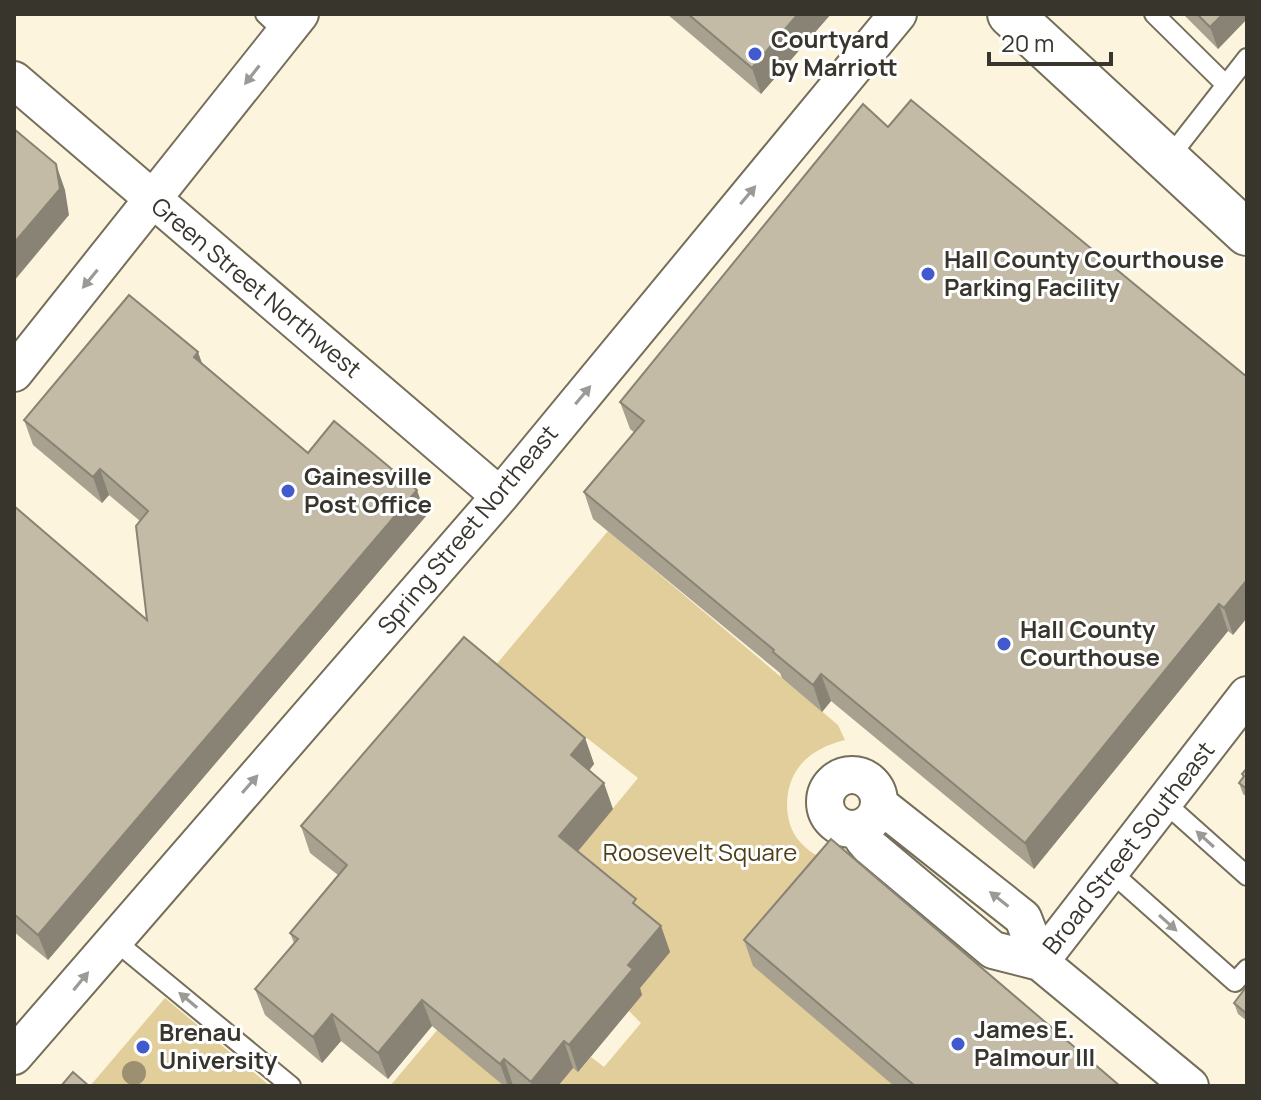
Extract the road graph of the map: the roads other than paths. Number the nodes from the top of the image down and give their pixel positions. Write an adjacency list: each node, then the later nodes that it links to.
1 (898, 14): 12 (street, Spring Street Northeast, one-way to 1)
2 (1154, 14): 7 (lane)
3 (283, 20): 9 (street, one-way to 9)
4 (1027, 23): 8 (highway)
5 (1247, 58): 7 (lane)
6 (14, 80): 9 (street, Green Street Northwest)
7 (1225, 84): 8 (lane)
8 (1168, 159): 10 (highway)
9 (153, 201): 11 (street, one-way to 11); 12 (street, Green Street Northwest)
10 (1247, 233)
11 (14, 373)
12 (500, 496): 18 (street, Spring Street Northeast, one-way to 12)
13 (1247, 695): 14 (street, Broad Street Southeast)
14 (1164, 802): 16 (street, Broad Street Southeast); 17 (lane, one-way to 14)
15 (869, 816): 19 (street)
16 (1110, 871): 19 (street, Broad Street Southeast); 20 (lane, one-way to 20)
17 (1247, 876)
18 (114, 940): 21 (street, Spring Street Northeast, one-way to 18); 22 (lane, one-way to 18)
19 (1040, 962): 23 (street)
20 (1247, 969)
21 (19, 1041)
22 (291, 1086)
23 (1190, 1086)

